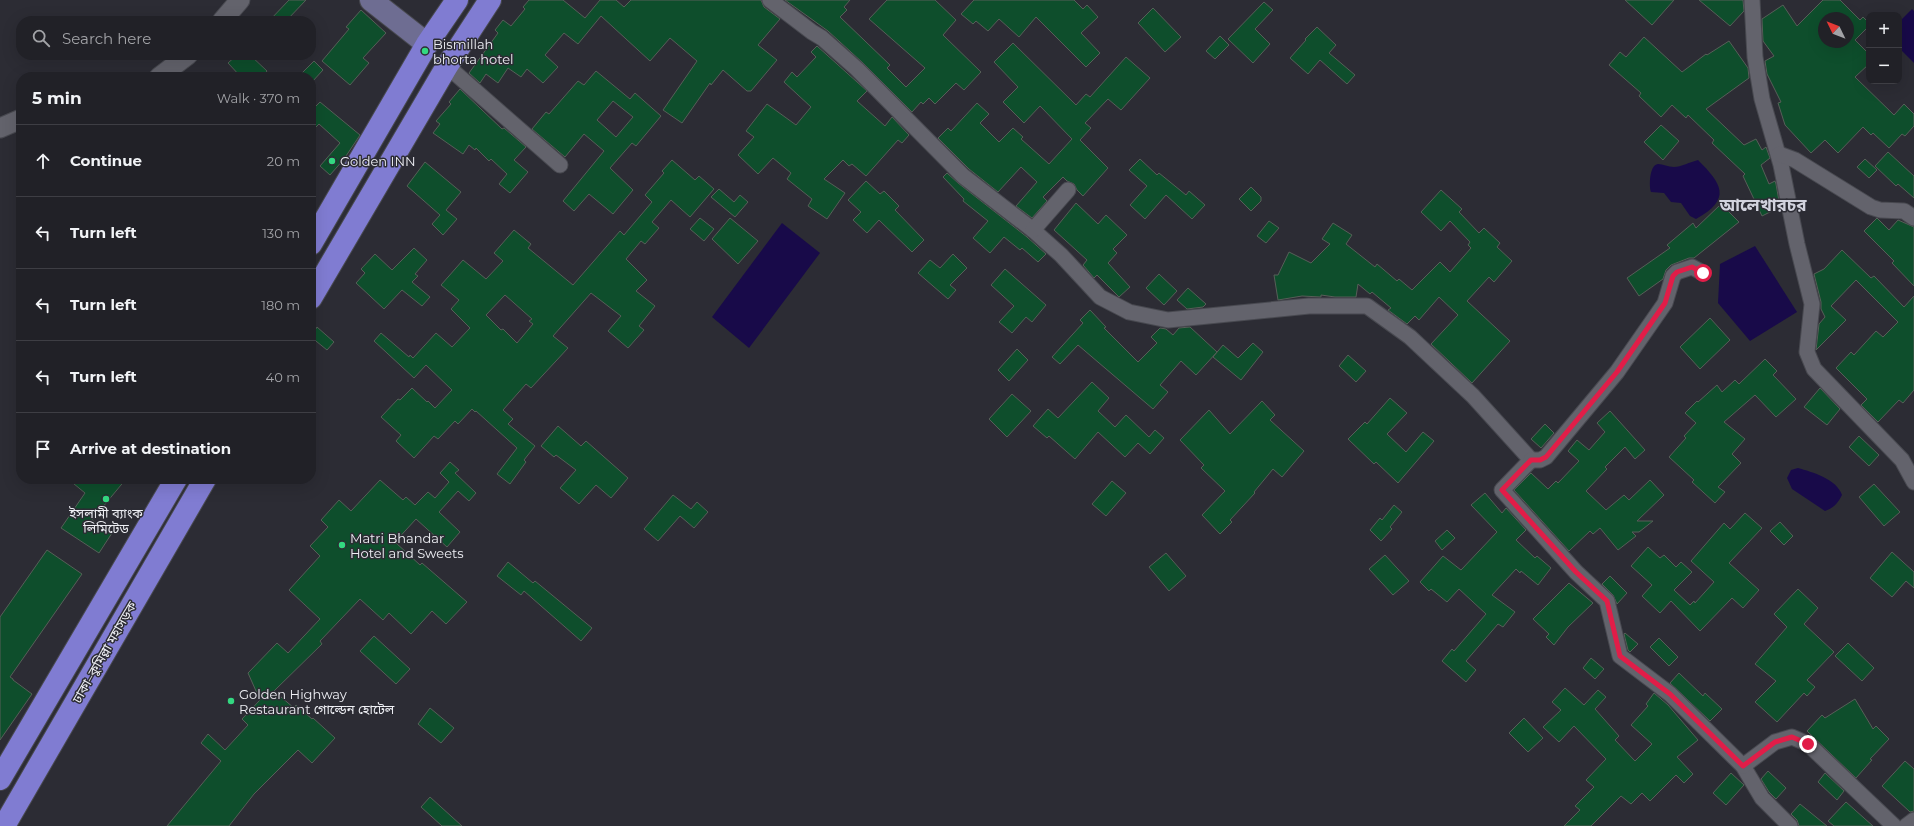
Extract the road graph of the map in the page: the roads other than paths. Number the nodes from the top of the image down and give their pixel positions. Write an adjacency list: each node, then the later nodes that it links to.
1 (240, 0): 7 (street)
2 (371, 0): 8 (main road)
3 (457, 0): 8 (highway)
4 (490, 0): 10 (highway)
5 (770, 0): 18 (street)
6 (1752, 0): 14 (street)
7 (226, 16)
8 (427, 44): 19 (highway)
9 (181, 60): 11 (street)
10 (447, 66): 15 (street); 21 (highway)
11 (166, 72)
12 (16, 121): 13 (street)
13 (0, 128)
14 (1779, 154): 17 (street); 23 (street)
15 (560, 165)
16 (1068, 190): 18 (street)
17 (1914, 218)
18 (1033, 230): 22 (street)
19 (316, 235)
20 (1703, 273): 22 (street)
21 (316, 289)
22 (1531, 460): 26 (street)
23 (1914, 482)
24 (173, 484): 27 (highway, ঢাকা–কুমিল্লা মহাসড়ক)
25 (202, 484): 29 (highway, ঢাকা–কুমিল্লা মহাসড়ক)
26 (1743, 766): 30 (street); 31 (street)
27 (0, 779)
28 (1914, 820): 32 (street)
29 (4, 826)
30 (1790, 826)
31 (1894, 826)
32 (1906, 826)

